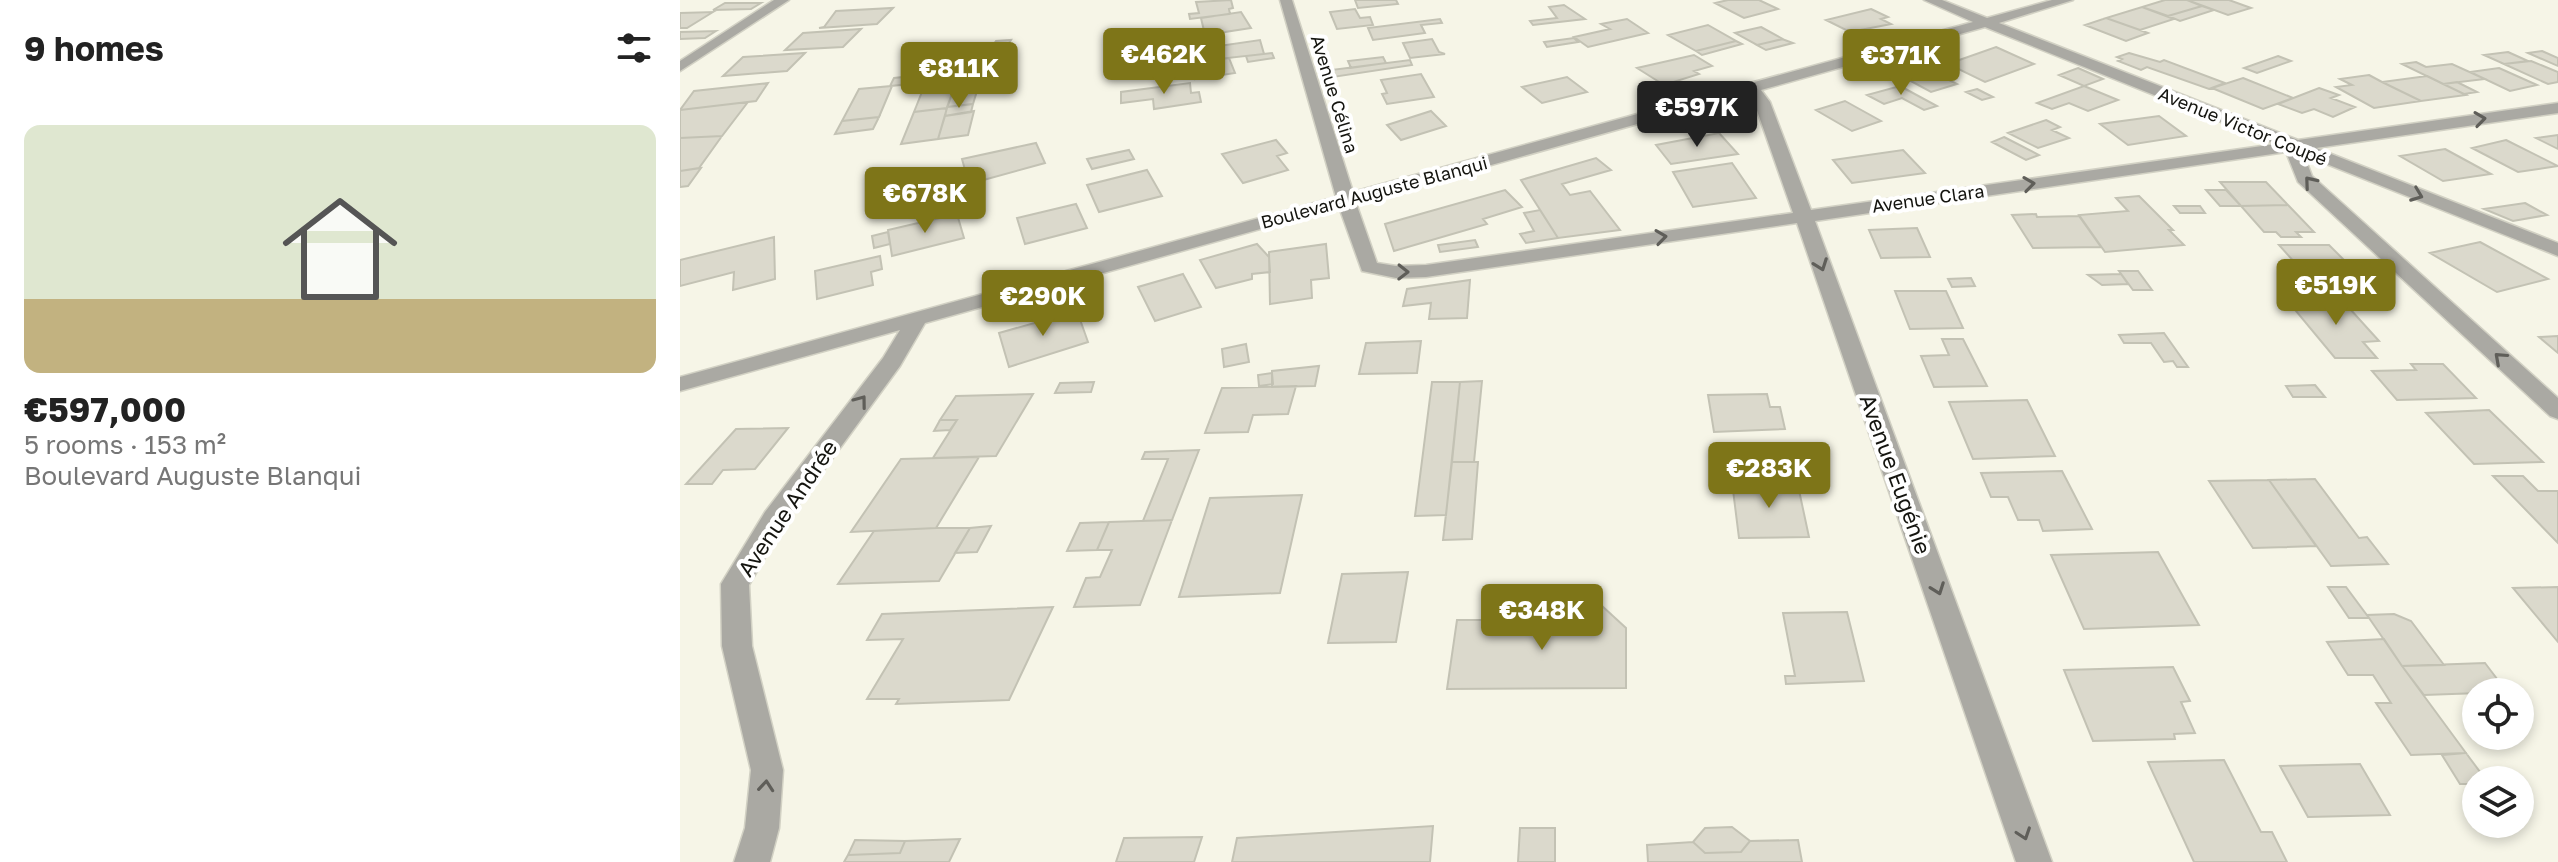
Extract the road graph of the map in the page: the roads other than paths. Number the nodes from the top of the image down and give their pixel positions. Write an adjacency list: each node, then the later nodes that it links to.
1 (783, 0): 6 (street)
2 (1286, 0): 10 (street, Avenue Célina)
3 (1930, 0): 5 (street, Avenue Victor Coupé)
4 (2067, 0): 5 (street, Boulevard Auguste Blanqui)
5 (1985, 22): 7 (street, Boulevard Auguste Blanqui); 9 (street, Avenue Victor Coupé)
6 (680, 67)
7 (1752, 88): 10 (street, Boulevard Auguste Blanqui); 11 (street, Avenue Eugénie)
8 (2558, 108): 9 (street, Avenue Clara, one-way to 8)
9 (2292, 146): 11 (street, Avenue Clara, one-way to 9); 12 (street, Avenue Victor Coupé, one-way to 12); 15 (street, one-way to 9)
10 (1346, 200): 11 (street, Avenue Clara, one-way to 11); 13 (street, Boulevard Auguste Blanqui)
11 (1803, 216): 17 (street, Avenue Eugénie, one-way to 17)
12 (2558, 250)
13 (918, 317): 14 (street, Boulevard Auguste Blanqui); 16 (street, Avenue Andrée, one-way to 13)
14 (680, 384)
15 (2558, 411)
16 (752, 862)
17 (2034, 862)

